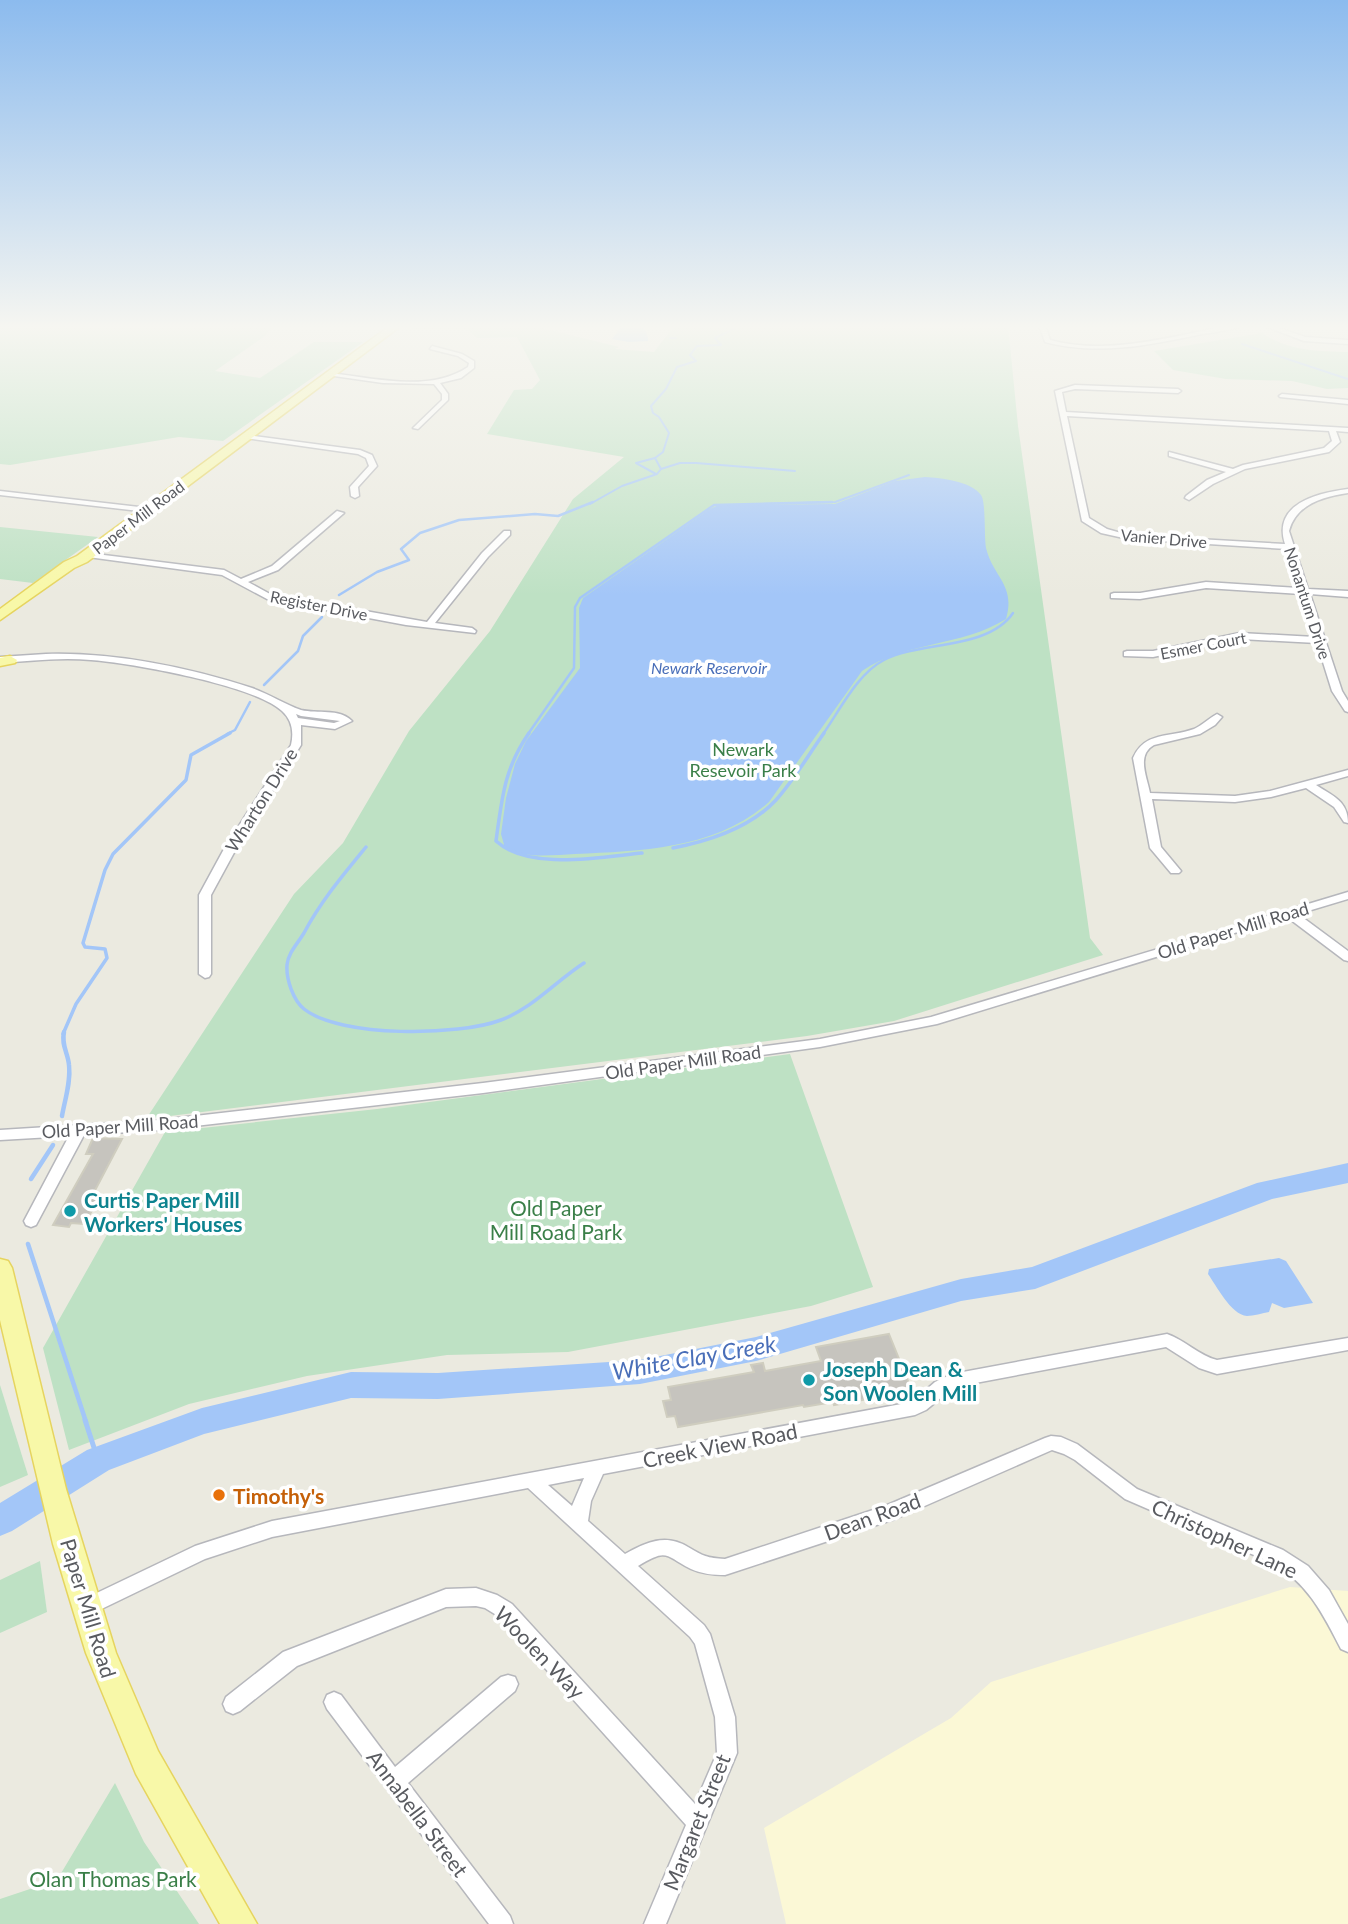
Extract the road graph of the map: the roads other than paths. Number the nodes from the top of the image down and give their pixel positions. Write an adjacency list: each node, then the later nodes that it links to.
1 (1062, 414): 18 (street, Vanier Drive)
2 (276, 415): 8 (main road, Paper Mill Road)
3 (430, 415): 5 (street)
4 (1076, 415): 6 (street)
5 (416, 428)
6 (1332, 429): 7 (street); 10 (street)
7 (1348, 430)
8 (247, 437): 13 (street); 15 (main road, Paper Mill Road)
9 (1172, 454): 10 (street)
10 (1232, 471): 14 (street)
11 (1348, 491): 18 (street, Nonantum Drive)
12 (0, 493): 15 (street)
13 (355, 496)
14 (1189, 498)
15 (148, 510): 19 (main road, Paper Mill Road)
16 (340, 513): 20 (street)
17 (507, 533): 26 (street)
18 (1289, 547): 21 (street, Nonantum Drive)
19 (85, 557): 20 (street, Register Drive); 24 (main road, Paper Mill Road); 25 (main road, Paper Mill Road)
20 (243, 581): 26 (street, Register Drive)
21 (1304, 591): 22 (street); 23 (street); 28 (street, Nonantum Drive)
22 (1348, 594)
23 (1114, 596)
24 (0, 616)
25 (0, 622)
26 (429, 625): 27 (street, Register Drive)
27 (472, 631)
28 (1320, 640): 29 (street, Esmer Court); 32 (street, Nonantum Drive)
29 (1127, 654)
30 (2, 660): 31 (street, Wharton Drive)
31 (282, 705): 34 (street, Wharton Drive); 34 (street)
32 (1348, 709)
33 (1217, 717): 37 (street)
34 (295, 721): 43 (street, Wharton Drive)
35 (1348, 774): 36 (street)
36 (1307, 785): 37 (street); 38 (street)
37 (1146, 796): 39 (street)
38 (1348, 820)
39 (1175, 871)
40 (1348, 895): 41 (street, Old Paper Mill Road)
41 (1289, 913): 42 (street); 44 (street, Old Paper Mill Road)
42 (1348, 957)
43 (205, 974)
44 (79, 1130): 45 (street, Old Paper Mill Road); 46 (street)
45 (0, 1135)
46 (31, 1221)
47 (0, 1268): 54 (main road, Paper Mill Road)
48 (1348, 1344): 49 (street, Creek View Road)
49 (597, 1468): 50 (street, Creek View Road); 52 (street)
50 (531, 1480): 52 (street, Margaret Street); 54 (street, Creek View Road)
51 (1110, 1483): 53 (street, Dean Road); 55 (street, Christopher Lane)
52 (579, 1524): 53 (street, Margaret Street)
53 (624, 1564): 60 (street, Margaret Street)
54 (86, 1607): 61 (main road, Paper Mill Road)
55 (1348, 1643)
56 (508, 1684): 59 (street)
57 (334, 1702): 59 (street, Annabella Street)
58 (233, 1704): 60 (street, Woolen Way)
59 (394, 1781): 62 (street, Annabella Street)
60 (696, 1821): 63 (street, Margaret Street)
61 (240, 1924)
62 (502, 1924)
63 (655, 1924)

